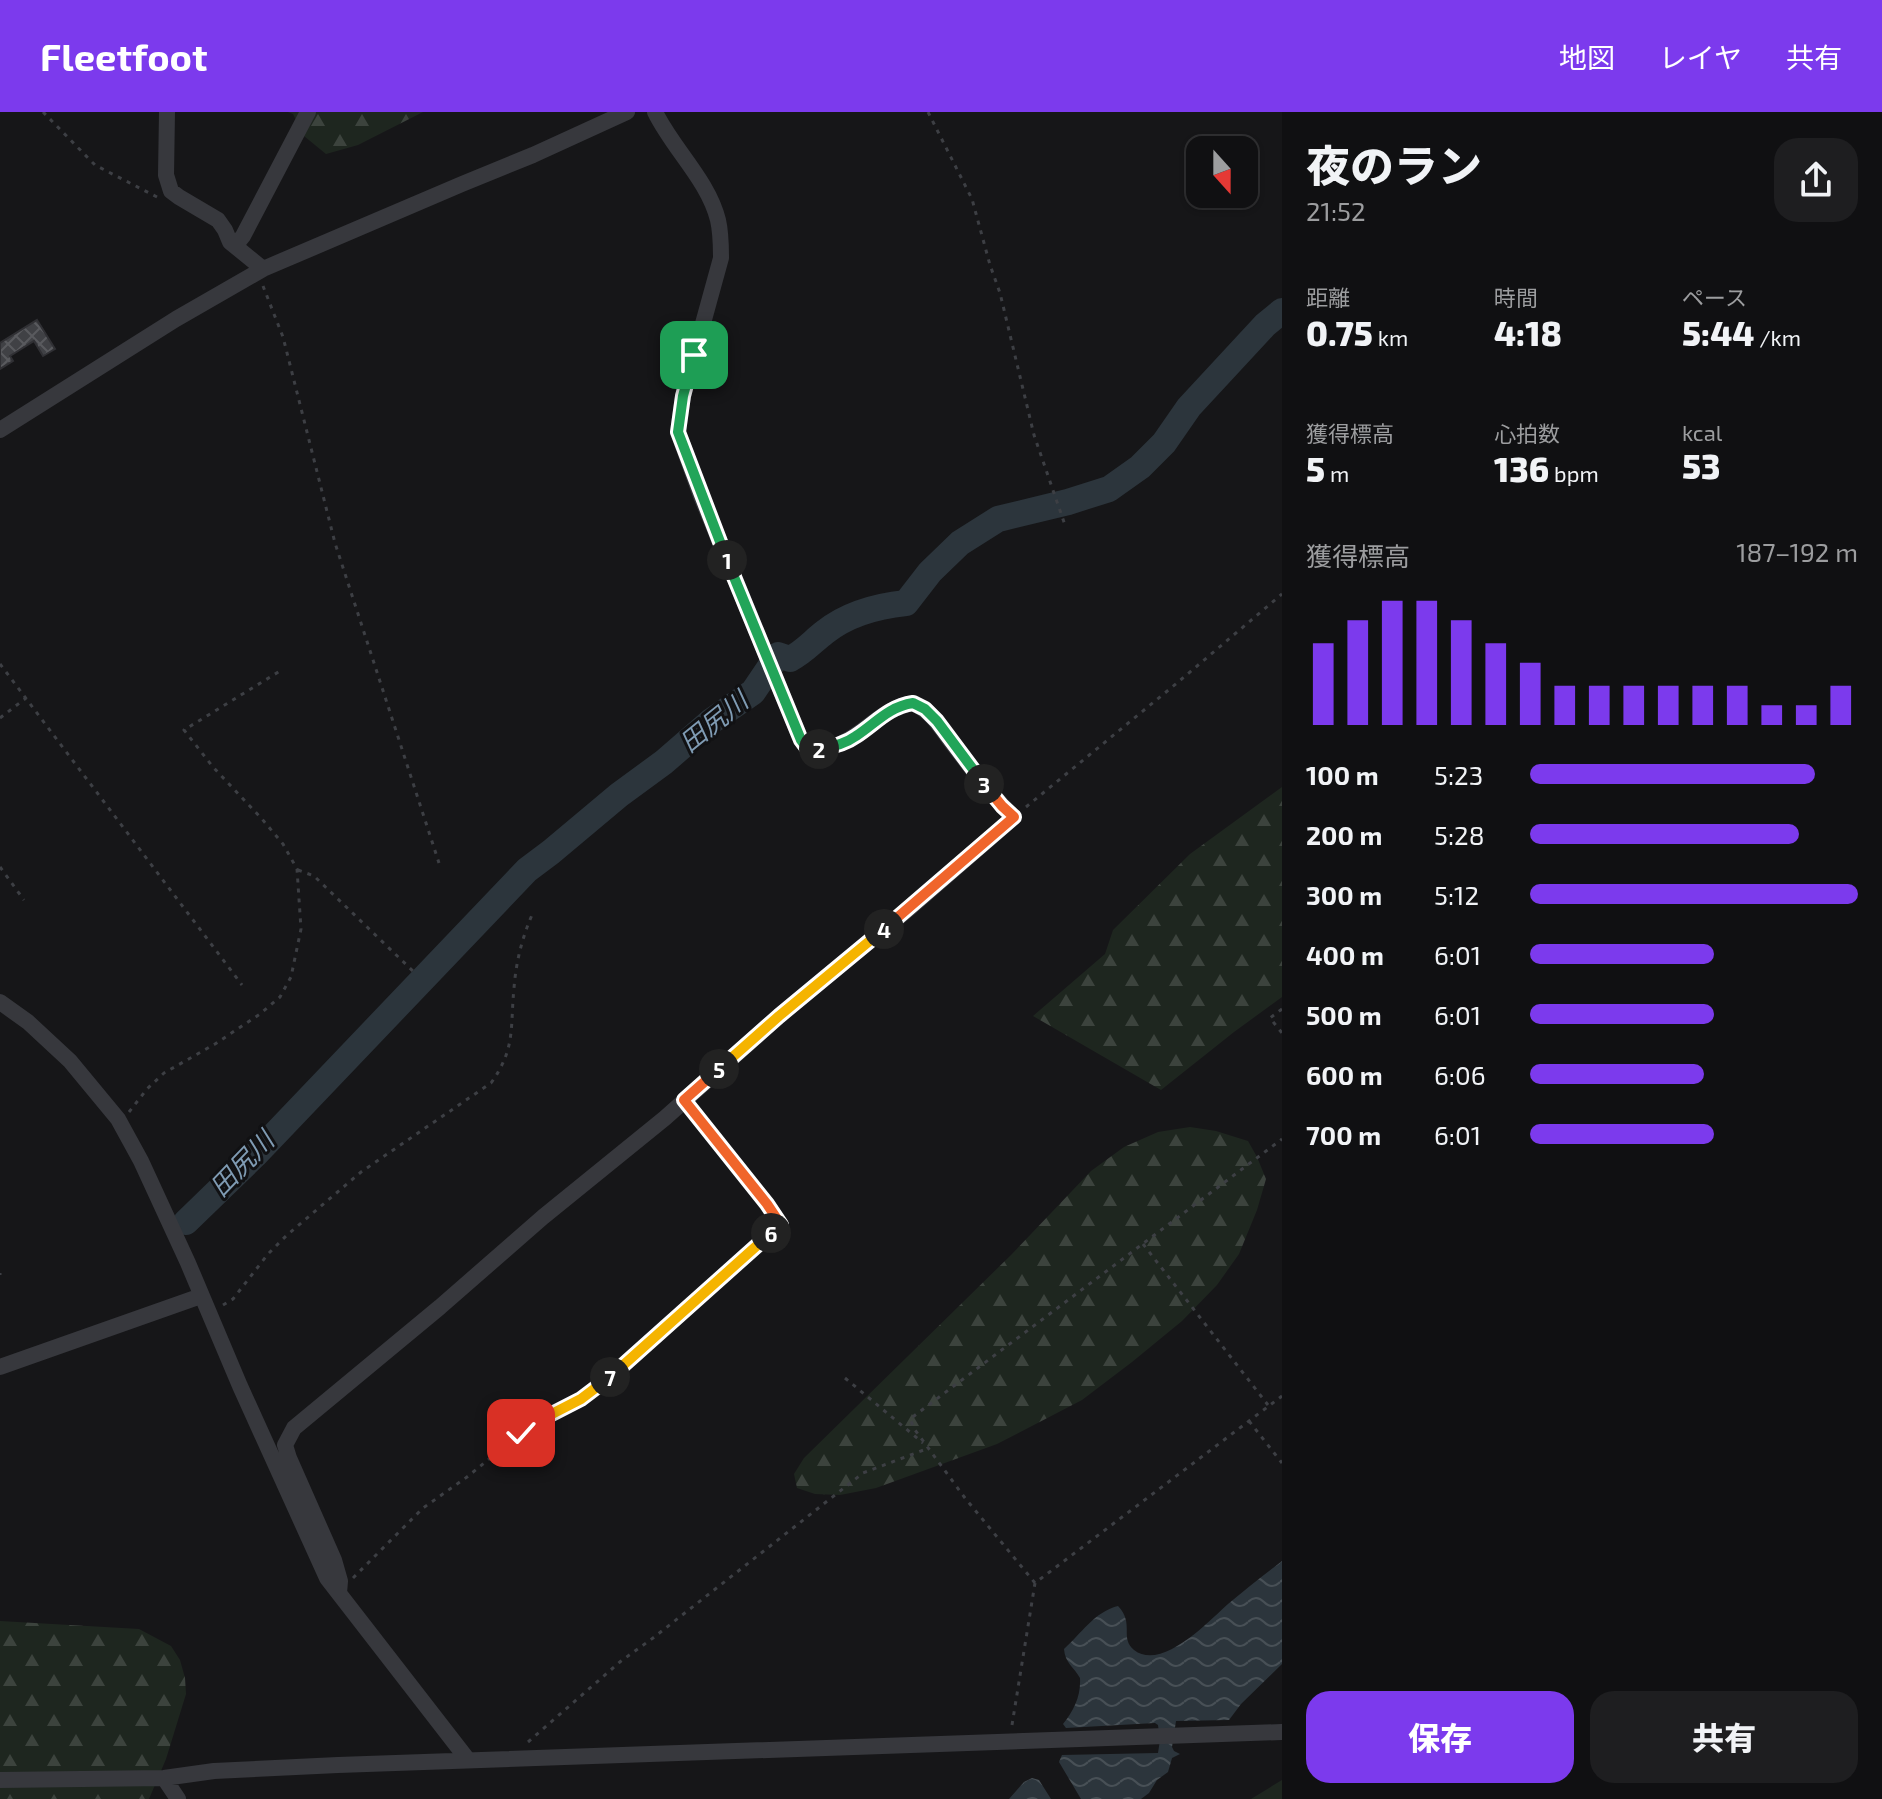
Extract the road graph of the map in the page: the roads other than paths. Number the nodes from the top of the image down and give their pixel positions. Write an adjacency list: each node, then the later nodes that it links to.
1 (167, 112): 5 (street)
2 (308, 112): 5 (street)
3 (627, 112): 6 (street)
4 (655, 112): 11 (street)
5 (235, 246): 6 (street)
6 (260, 271): 7 (street)
7 (0, 430)
8 (0, 1002): 9 (street)
9 (204, 1303): 10 (street); 11 (street)
10 (0, 1367)
11 (339, 1593): 13 (street)
12 (1282, 1732): 13 (street)
13 (468, 1760): 14 (street)
14 (164, 1778): 15 (street); 16 (street)
15 (0, 1780)
16 (178, 1799)

